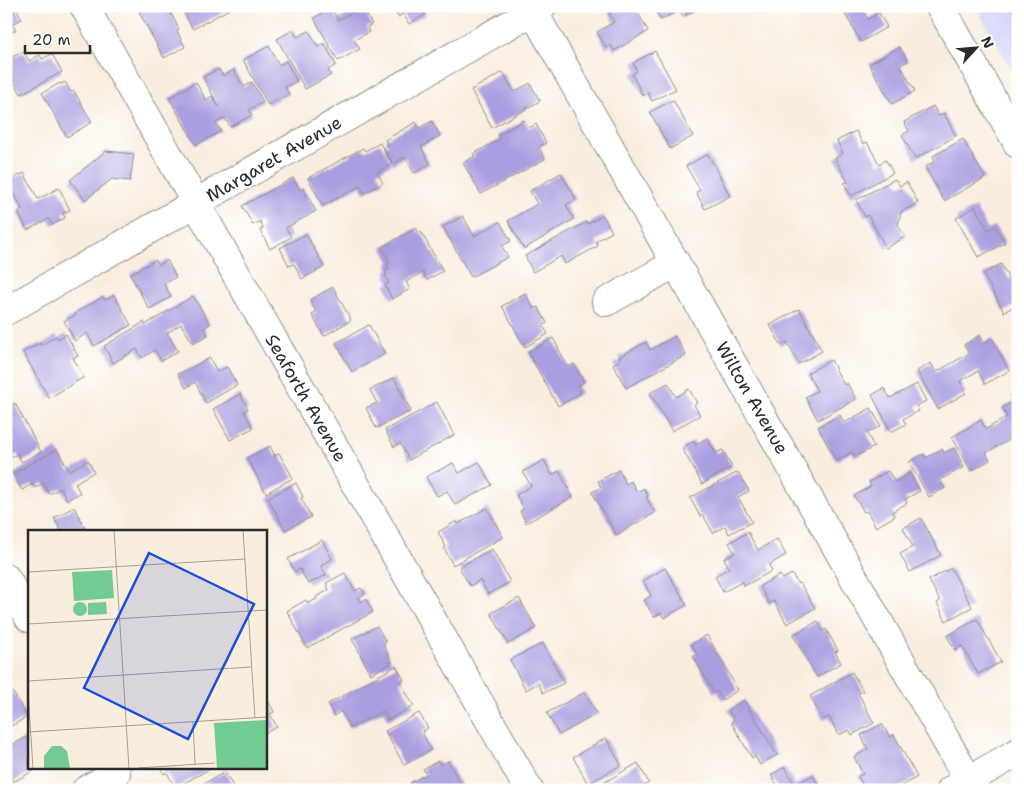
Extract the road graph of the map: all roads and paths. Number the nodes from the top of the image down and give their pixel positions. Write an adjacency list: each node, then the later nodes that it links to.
1 (84, 6): 5 (street, Seaforth Avenue)
2 (940, 6): 4 (street)
3 (535, 8): 5 (street, Margaret Avenue); 6 (street, Wilton Avenue)
4 (1018, 144)
5 (196, 203): 8 (street, Margaret Avenue); 15 (street, Seaforth Avenue)
6 (676, 263): 7 (street); 13 (street, Wilton Avenue)
7 (606, 302)
8 (6, 311)
9 (6, 578): 10 (street)
10 (28, 616)
11 (1018, 752): 13 (street)
12 (119, 777): 14 (street)
13 (964, 786)
14 (86, 790)
15 (529, 790)

